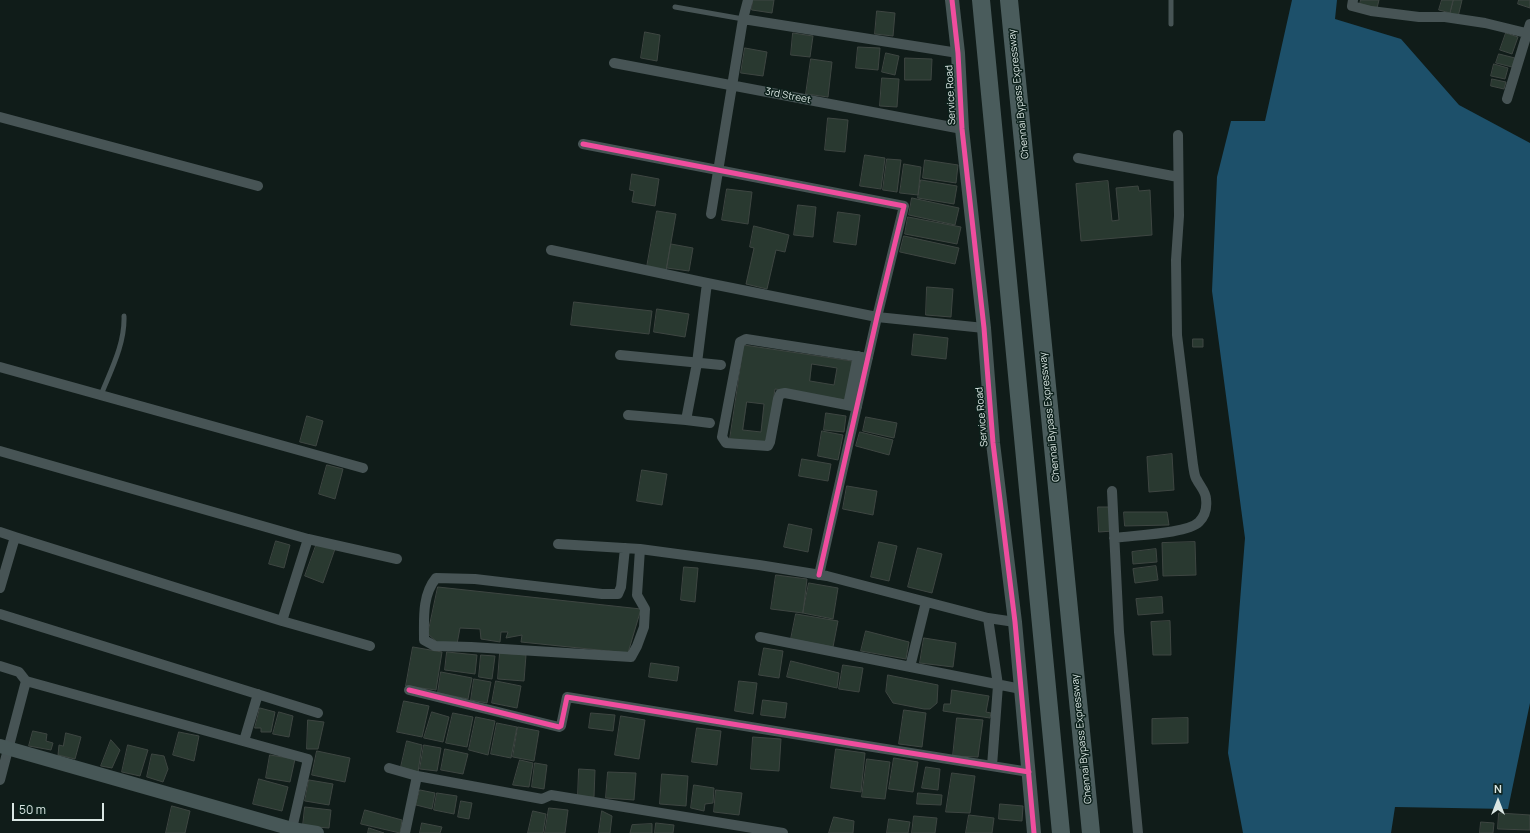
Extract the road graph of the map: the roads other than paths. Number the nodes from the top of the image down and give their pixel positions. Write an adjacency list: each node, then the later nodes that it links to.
1 (748, 0): 8 (street)
2 (952, 0): 11 (street, Service Road)
3 (981, 0): 80 (highway)
4 (1009, 0): 81 (highway, Chennai Bypass Expressway)
5 (1170, 0): 9 (lane)
6 (1353, 0): 10 (street)
7 (675, 7): 8 (lane)
8 (743, 19): 11 (street); 13 (street)
9 (1171, 24)
10 (1528, 28): 14 (street)
11 (958, 53): 16 (street, Service Road)
12 (614, 63): 13 (street, 3rd Street)
13 (732, 85): 16 (street, 3rd Street); 20 (street)
14 (1507, 99)
15 (0, 117): 22 (street)
16 (962, 129): 28 (street, Service Road)
17 (1178, 135): 21 (street)
18 (583, 144): 20 (street)
19 (1078, 158): 21 (street)
20 (718, 171): 23 (street); 27 (street)
21 (1178, 177): 45 (street)
22 (258, 186)
23 (711, 214)
24 (551, 250): 25 (street)
25 (707, 283): 27 (street); 32 (street)
26 (124, 316): 35 (lane)
27 (877, 317): 28 (street); 31 (street)
28 (984, 328): 57 (street, Service Road)
29 (620, 355): 32 (street)
30 (858, 356): 31 (street); 36 (street); 36 (street)
31 (868, 358): 36 (street)
32 (697, 363): 33 (street); 38 (street)
33 (721, 365)
34 (0, 367): 35 (street)
35 (101, 395): 41 (street)
36 (852, 406): 51 (street)
37 (628, 415): 38 (street)
38 (686, 420): 39 (street)
39 (710, 423)
40 (0, 451): 46 (street)
41 (363, 468)
42 (1112, 491): 45 (street)
43 (0, 532): 44 (street)
44 (15, 537): 52 (street); 56 (street)
45 (1114, 538): 82 (street)
46 (308, 539): 50 (street); 56 (street)
47 (558, 544): 48 (street)
48 (625, 548): 49 (street); 49 (street)
49 (640, 549): 51 (street)
50 (397, 560)
51 (819, 575): 53 (street)
52 (0, 588)
53 (926, 602): 55 (street); 61 (street)
54 (0, 614): 66 (street)
55 (988, 618): 57 (street); 63 (street)
56 (282, 621): 59 (street)
57 (1015, 622): 64 (street, Service Road)
58 (760, 637): 61 (street)
59 (370, 646)
60 (0, 666): 62 (street)
61 (910, 667): 63 (street)
62 (26, 681): 68 (street); 69 (street)
63 (998, 684): 64 (street); 70 (street)
64 (1021, 689): 72 (street, Service Road)
65 (410, 690): 70 (street)
66 (258, 694): 67 (street); 68 (street)
67 (318, 713)
68 (244, 741): 75 (street)
69 (4, 747): 74 (street); 75 (street)
70 (992, 766): 72 (street)
71 (388, 768): 73 (street)
72 (1028, 772): 79 (street, Service Road)
73 (418, 776): 77 (street); 78 (street)
74 (0, 780)
75 (291, 831): 76 (street)
76 (317, 833)
77 (405, 833)
78 (783, 833)
79 (1034, 833)
80 (1062, 833)
81 (1091, 833)
82 (1138, 833)

